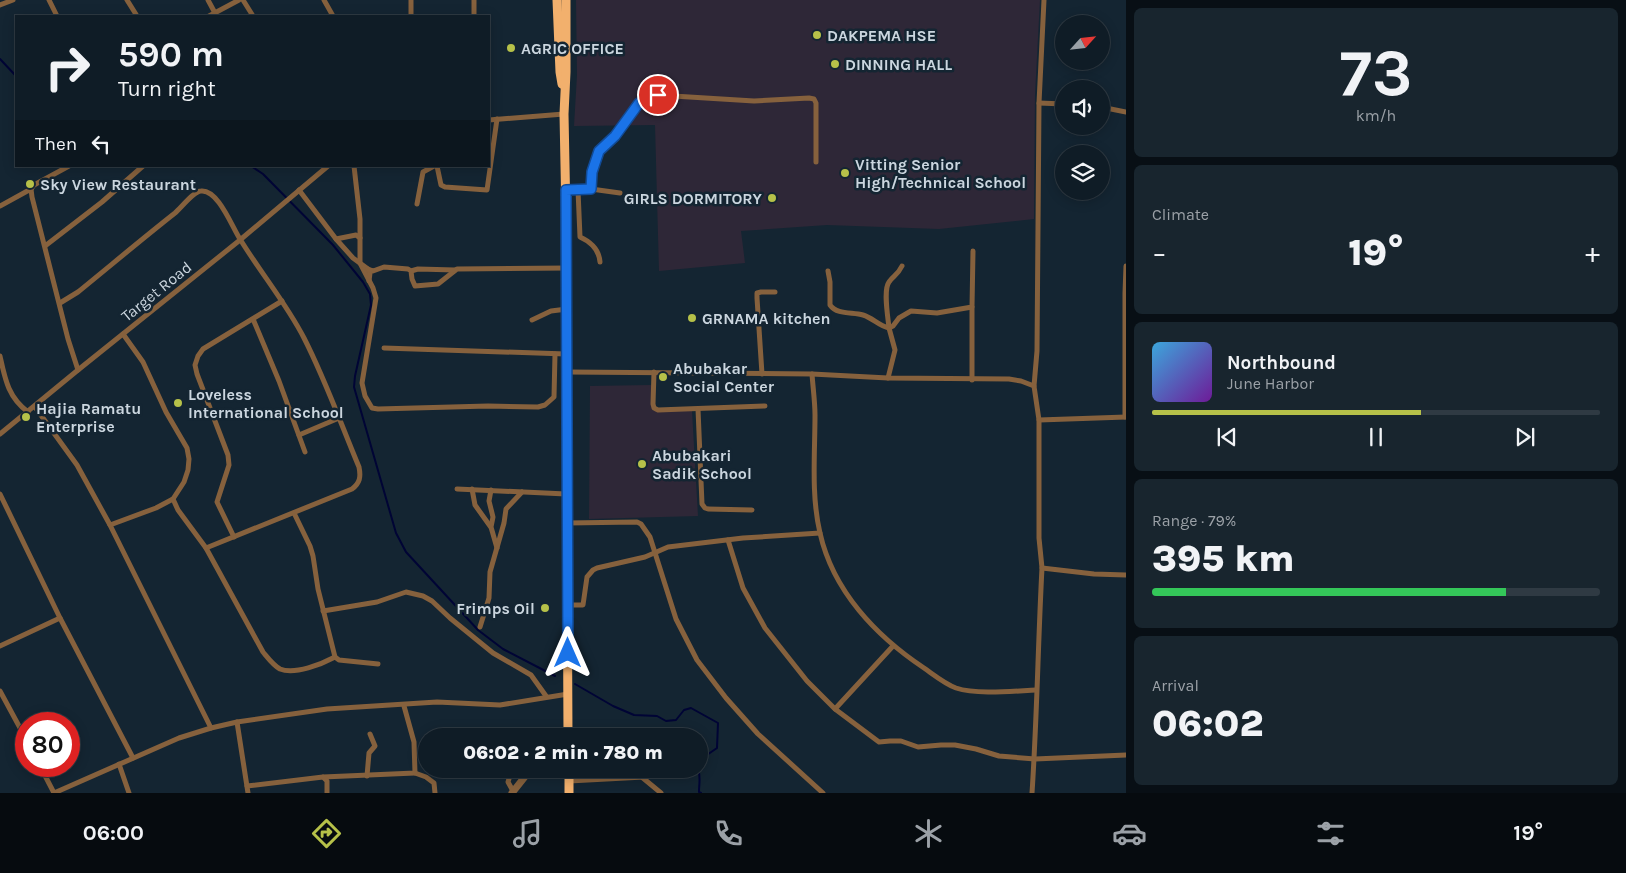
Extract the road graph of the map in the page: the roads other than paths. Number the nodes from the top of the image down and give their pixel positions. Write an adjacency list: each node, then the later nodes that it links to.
1 (13, 0): 12 (street)
2 (49, 0): 14 (street)
3 (126, 0): 15 (street)
4 (208, 0): 13 (street)
5 (241, 0): 13 (street); 17 (street)
6 (324, 0): 18 (street)
7 (411, 0): 19 (street)
8 (474, 0): 20 (street)
9 (557, 0): 21 (highway)
10 (566, 0): 21 (highway)
11 (1044, 0): 22 (street)
12 (0, 5)
13 (215, 13): 16 (street)
14 (56, 15)
15 (136, 15)
16 (211, 15)
17 (251, 15)
18 (332, 15)
19 (411, 15)
20 (474, 15)
21 (565, 96): 26 (highway)
22 (1039, 103): 23 (street); 79 (street)
23 (1055, 104)
24 (1110, 109): 25 (street)
25 (1126, 112)
26 (564, 114): 27 (street); 38 (highway)
27 (497, 119): 28 (street); 35 (street)
28 (490, 120)
29 (816, 162): 37 (street)
30 (67, 167): 36 (street)
31 (142, 167): 47 (street)
32 (327, 167): 40 (street, Target Road)
33 (354, 167): 44 (street)
34 (433, 167): 42 (street)
35 (435, 167)
36 (32, 188): 43 (street); 47 (street)
37 (591, 189): 39 (street); 41 (street)
38 (566, 190): 39 (street); 53 (highway)
39 (578, 190): 49 (street)
40 (297, 191): 45 (street); 46 (street, Target Road)
41 (620, 192)
42 (417, 204)
43 (0, 206)
44 (360, 238): 45 (street); 50 (street)
45 (336, 239): 50 (street)
46 (240, 240): 60 (street); 61 (street); 67 (street, Target Road)
47 (45, 246): 61 (street)
48 (972, 251): 62 (street)
49 (600, 262)
50 (360, 263): 54 (street); 58 (street)
51 (902, 266): 66 (street)
52 (1126, 266): 84 (street)
53 (567, 268): 55 (street); 63 (highway)
54 (368, 269): 56 (street); 58 (street)
55 (455, 270): 56 (street); 56 (street)
56 (411, 271)
57 (828, 271): 66 (street)
58 (369, 281): 69 (street)
59 (775, 292): 75 (street)
60 (282, 301): 64 (street); 85 (street)
61 (60, 304): 72 (street)
62 (972, 307): 66 (street); 78 (street)
63 (567, 309): 65 (street); 70 (highway)
64 (253, 319): 88 (street); 103 (street)
65 (532, 320)
66 (888, 328): 77 (street)
67 (123, 334): 72 (street, Target Road); 96 (street)
68 (384, 348): 69 (street)
69 (555, 354): 70 (street)
70 (566, 354): 73 (highway)
71 (0, 356): 83 (street)
72 (78, 370): 80 (street, Target Road)
73 (566, 372): 74 (street); 95 (highway)
74 (654, 372): 75 (street); 82 (street)
75 (762, 374): 76 (street)
76 (812, 374): 77 (street); 102 (street)
77 (888, 378): 78 (street)
78 (972, 380): 79 (street)
79 (1034, 386): 86 (street)
80 (35, 406): 83 (street, Target Road); 100 (street)
81 (765, 406): 82 (street)
82 (698, 409): 97 (street)
83 (28, 412): 87 (street, Target Road)
84 (1126, 417): 86 (street)
85 (339, 418): 88 (street); 98 (street)
86 (1039, 420): 108 (street)
87 (0, 434)
88 (299, 435): 89 (street)
89 (304, 452)
90 (457, 489): 91 (street)
91 (472, 489): 92 (street); 101 (street)
92 (491, 490): 93 (street); 101 (street)
93 (522, 492): 95 (street); 106 (street)
94 (0, 494): 112 (street)
95 (566, 494): 99 (highway)
96 (173, 498): 100 (street); 105 (street)
97 (752, 510)
98 (294, 513): 103 (street); 111 (street)
99 (566, 523): 107 (street); 110 (highway)
100 (110, 525): 128 (street)
101 (491, 527): 106 (street)
102 (820, 532): 104 (street); 115 (street)
103 (234, 537): 105 (street)
104 (728, 540): 107 (street); 125 (street)
105 (206, 548): 116 (street)
106 (497, 548): 113 (street)
107 (655, 552): 110 (street); 153 (street)
108 (1042, 568): 109 (street); 120 (street)
109 (1126, 575)
110 (568, 605): 119 (highway)
111 (323, 611): 116 (street); 121 (street)
112 (60, 618): 114 (street); 132 (street)
113 (480, 626)
114 (0, 646)
115 (892, 646): 120 (street); 125 (street)
116 (335, 657): 117 (street)
117 (378, 664)
118 (0, 690): 122 (street)
119 (568, 690): 121 (street); 129 (highway)
120 (1036, 690): 133 (street)
121 (546, 696): 124 (street)
122 (7, 702): 123 (street); 126 (street)
123 (0, 706)
124 (404, 706): 127 (street); 135 (street)
125 (835, 709): 133 (street)
126 (15, 718)
127 (237, 722): 128 (street); 145 (street)
128 (211, 728): 132 (street)
129 (567, 728)
130 (370, 734): 136 (street)
131 (1126, 755): 133 (street)
132 (133, 758): 134 (street)
133 (1035, 759): 154 (street)
134 (119, 764): 137 (street); 147 (street)
135 (414, 772): 136 (street); 150 (street)
136 (367, 776): 138 (street)
137 (46, 777)
138 (323, 777): 145 (street); 149 (street)
139 (509, 778): 146 (street)
140 (525, 778): 146 (street)
141 (569, 778): 144 (highway)
142 (629, 778): 144 (street)
143 (645, 778): 152 (street)
144 (569, 782): 151 (highway)
145 (247, 786): 148 (street)
146 (513, 792)
147 (129, 793)
148 (248, 793)
149 (327, 793)
150 (435, 793)
151 (569, 793)
152 (661, 793)
153 (823, 793)
154 (1032, 793)

